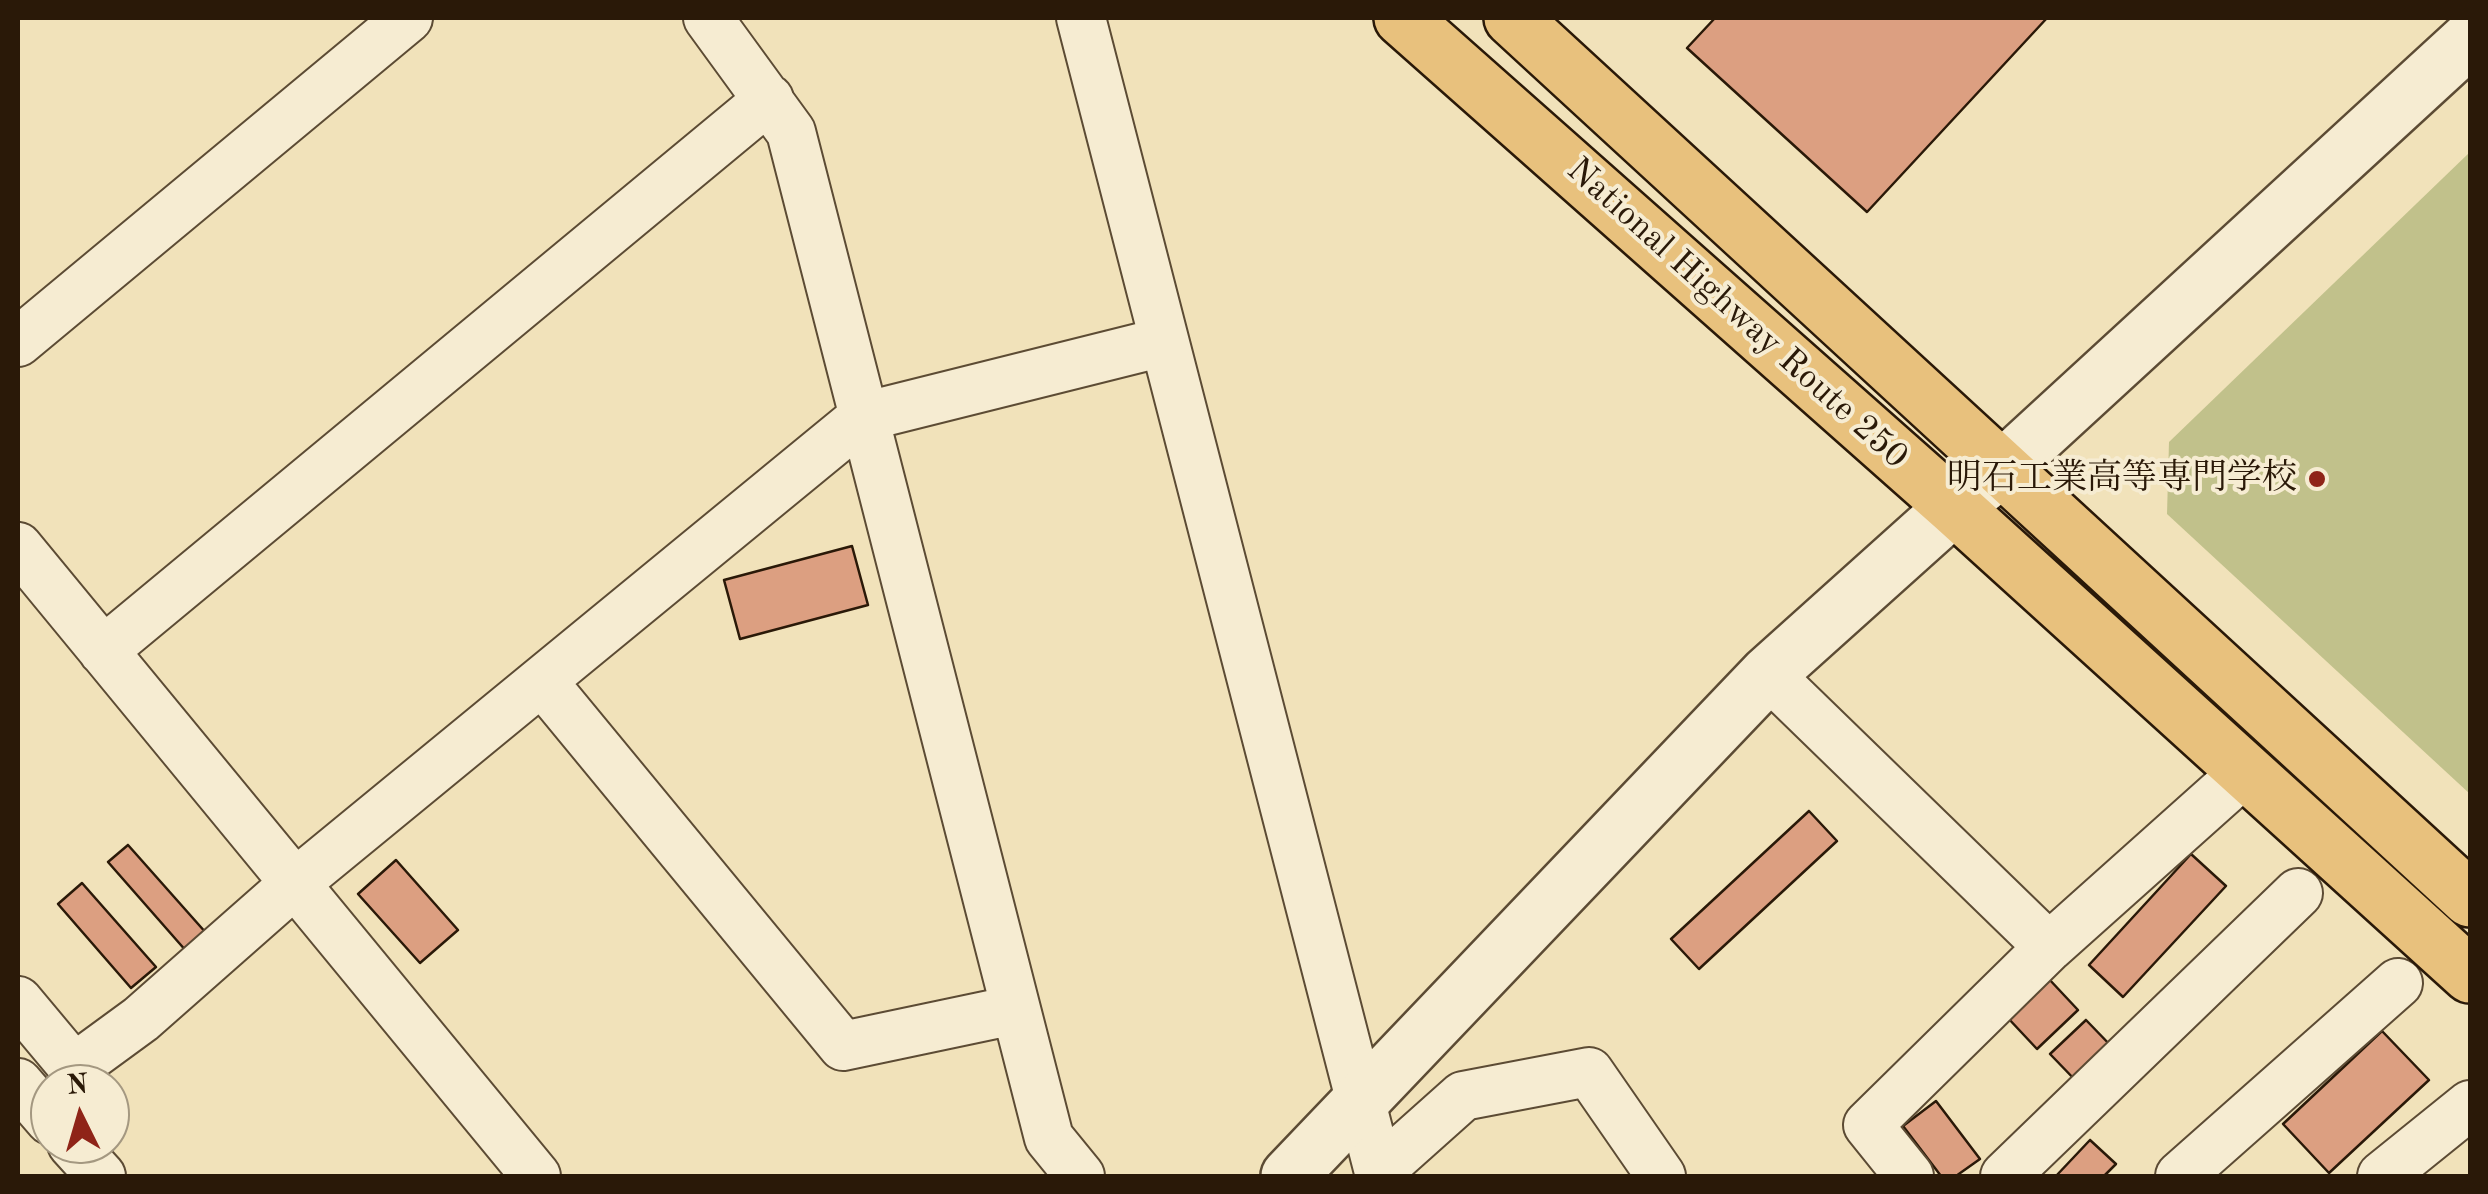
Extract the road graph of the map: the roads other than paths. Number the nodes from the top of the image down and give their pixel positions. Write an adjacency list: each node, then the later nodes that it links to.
1 (408, 18): 8 (street)
2 (708, 18): 7 (street)
3 (1082, 18): 9 (street)
4 (1402, 18): 12 (highway, National Highway Route 250)
5 (1512, 18): 11 (highway, National Highway Route 250)
6 (2470, 39): 11 (street)
7 (770, 99): 10 (street); 14 (street)
8 (18, 342)
9 (1163, 342): 10 (street); 26 (street)
10 (863, 418): 16 (street); 25 (street)
11 (2004, 467): 12 (street); 20 (highway, National Highway Route 250)
12 (1954, 507): 15 (street); 17 (highway, National Highway Route 250)
13 (18, 547): 14 (street)
14 (103, 652): 18 (street)
15 (1768, 674): 21 (street); 26 (street)
16 (542, 682): 18 (street); 25 (street)
17 (2248, 770): 21 (street); 22 (highway, National Highway Route 250)
18 (293, 885): 24 (street); 29 (street)
19 (2298, 893): 34 (street)
20 (2470, 899)
21 (2049, 947): 33 (street)
22 (2470, 975)
23 (2398, 983): 35 (street)
24 (18, 1000)
25 (1014, 1010): 30 (street)
26 (1362, 1103): 28 (street); 31 (street)
27 (2470, 1105): 36 (street)
28 (1380, 1174): 32 (street)
29 (536, 1176)
30 (1080, 1176)
31 (1289, 1176)
32 (1661, 1176)
33 (1909, 1176)
34 (2005, 1176)
35 (2180, 1176)
36 (2382, 1176)

